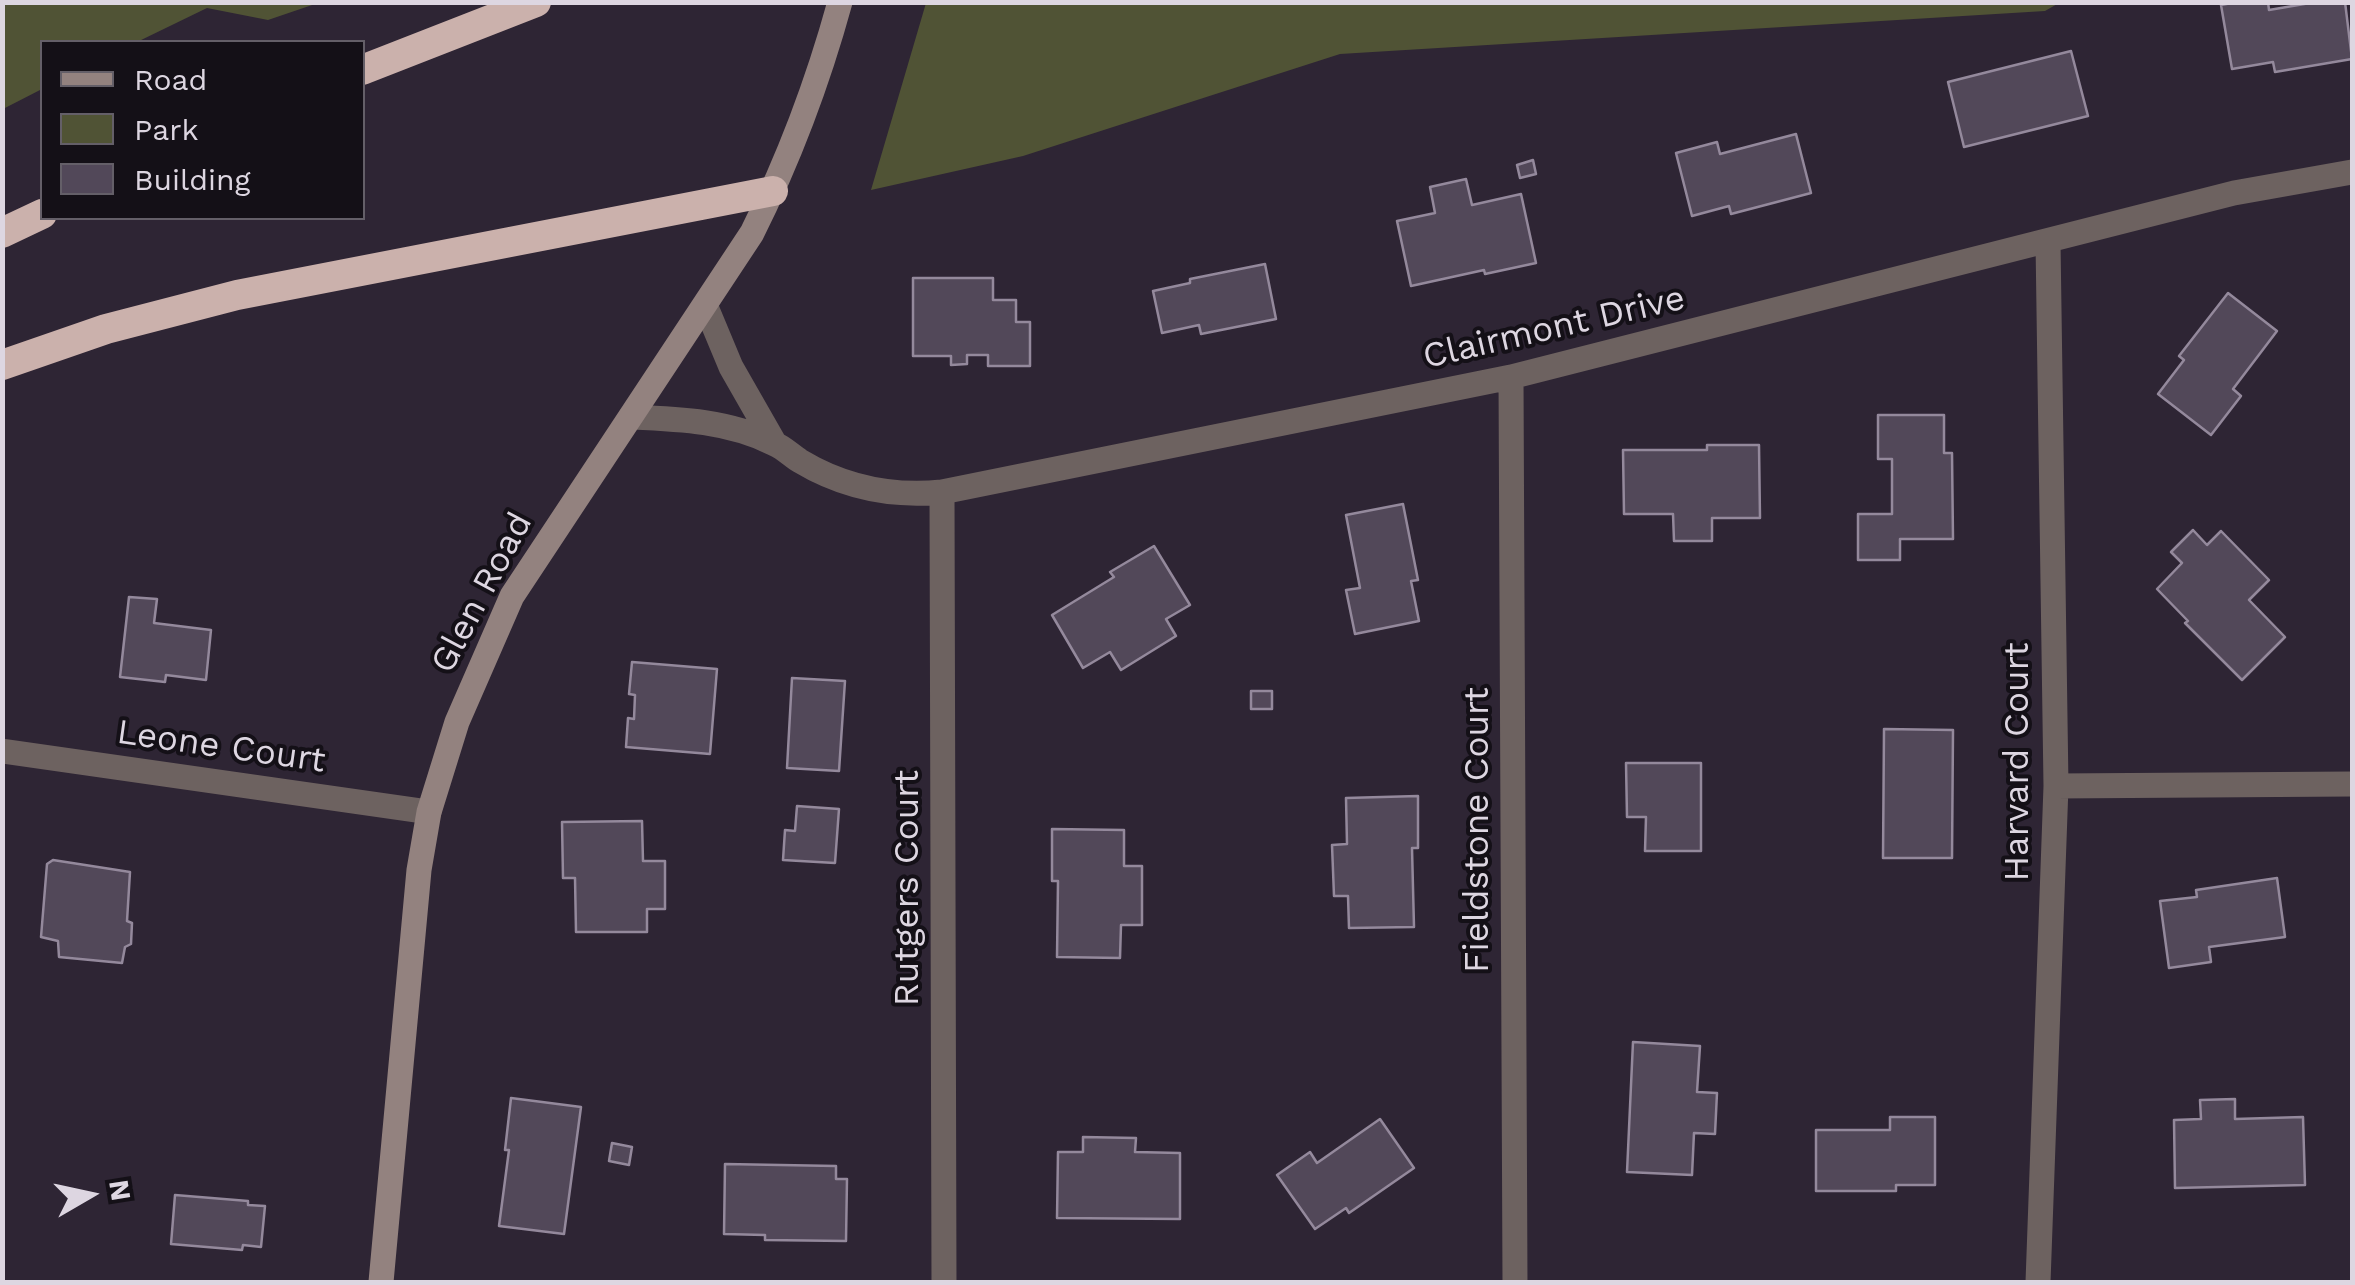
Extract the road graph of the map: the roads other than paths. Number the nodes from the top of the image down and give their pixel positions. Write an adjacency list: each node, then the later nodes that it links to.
1 (536, 2): 3 (highway)
2 (840, 2): 5 (main road, Glen Road)
3 (365, 69)
4 (2352, 172): 8 (street, Clairmont Drive)
5 (774, 190): 9 (main road, Glen Road); 10 (highway)
6 (40, 215): 7 (highway)
7 (2, 234)
8 (2048, 242): 11 (street, Clairmont Drive); 17 (street, Harvard Court)
9 (706, 307): 12 (main road, Glen Road); 13 (street, Clairmont Drive)
10 (2, 366)
11 (1512, 377): 14 (street, Clairmont Drive); 21 (street, Fieldstone Court)
12 (630, 417): 13 (street, Clairmont Drive); 18 (main road, Glen Road)
13 (775, 444): 14 (street, Clairmont Drive)
14 (942, 492): 20 (street, Rutgers Court)
15 (2, 751): 18 (street, Leone Court)
16 (2352, 784): 17 (street)
17 (2056, 786): 22 (street, Harvard Court)
18 (429, 812): 19 (main road, Glen Road)
19 (381, 1282)
20 (944, 1282)
21 (1515, 1282)
22 (2038, 1282)

